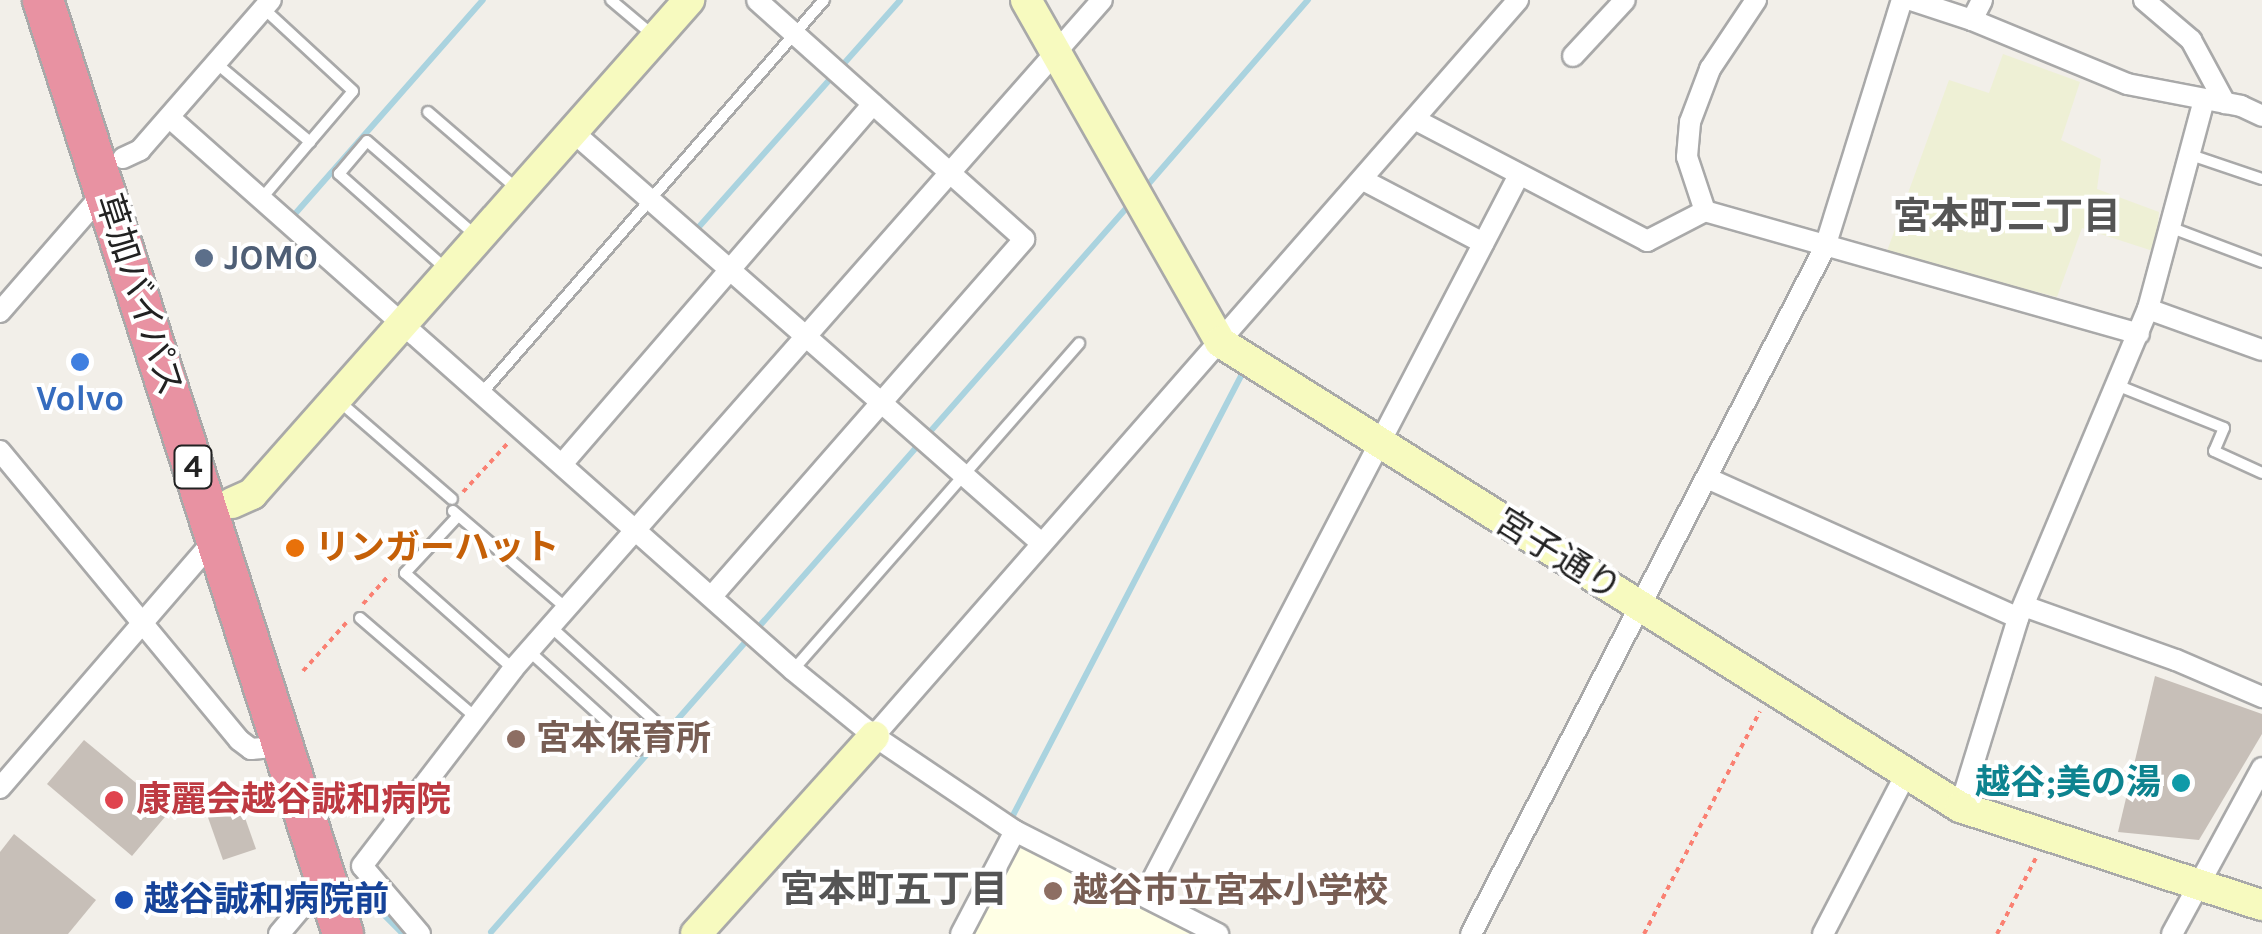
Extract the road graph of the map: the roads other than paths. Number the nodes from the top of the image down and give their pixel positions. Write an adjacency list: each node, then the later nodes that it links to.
1 (43, 0): 38 (highway, 草加バイパス / 4)
2 (69, 0): 32 (highway, 草加バイパス / 4)
3 (611, 0): 19 (lane)
4 (688, 0): 19 (street)
5 (756, 0): 18 (street)
6 (824, 0): 18 (lane)
7 (1026, 0): 20 (street, 宮子通り)
8 (1102, 0): 20 (street)
9 (1518, 0): 28 (street)
10 (1625, 0): 21 (street)
11 (1756, 0): 41 (street)
12 (1902, 0): 45 (street)
13 (1911, 0): 17 (street)
14 (1982, 0): 17 (street)
15 (2144, 0): 23 (street)
16 (268, 4): 22 (street); 30 (lane)
17 (1972, 20): 23 (street)
18 (794, 34): 24 (street); 40 (lane)
19 (655, 38): 29 (street)
20 (1055, 52): 33 (street); 55 (street, 宮子通り)
21 (1574, 56)
22 (216, 63): 27 (street); 30 (lane)
23 (2215, 101): 26 (street); 31 (street)
24 (873, 104): 33 (street); 47 (street)
25 (428, 112): 37 (lane)
26 (2262, 116)
27 (170, 118): 32 (street); 39 (street)
28 (1416, 120): 34 (street); 36 (street)
29 (573, 132): 37 (street); 40 (street)
30 (310, 142): 39 (lane)
31 (2187, 154): 35 (lane); 42 (street)
32 (123, 158): 68 (highway, 草加バイパス / 4)
33 (948, 170): 53 (street); 60 (street)
34 (1519, 175): 41 (street); 44 (street)
35 (2262, 179)
36 (1363, 180): 44 (street); 55 (street)
37 (520, 192): 43 (street)
38 (108, 198): 50 (street); 68 (highway, 草加バイパス / 4)
39 (262, 198): 51 (street)
40 (650, 200): 47 (street); 58 (lane)
41 (1704, 211): 45 (street)
42 (2172, 228): 46 (lane); 49 (street)
43 (479, 238): 48 (street); 48 (lane)
44 (1482, 243): 61 (street)
45 (1825, 247): 52 (street); 66 (street)
46 (2262, 262)
47 (729, 269): 53 (street); 63 (street)
48 (450, 272): 51 (street)
49 (2148, 309): 52 (street); 56 (street)
50 (0, 312)
51 (404, 324): 58 (street); 59 (street)
52 (2139, 334): 57 (street)
53 (805, 335): 60 (street); 69 (street)
54 (1079, 342): 65 (lane)
55 (1220, 342): 61 (street, 宮子通り); 70 (street)
56 (2262, 350)
57 (2120, 386): 64 (lane); 74 (street)
58 (482, 392): 63 (street)
59 (336, 398): 67 (lane); 68 (street)
60 (879, 400): 65 (street); 71 (street)
61 (1378, 441): 72 (street, 宮子通り); 94 (street)
62 (0, 450): 76 (street)
63 (562, 463): 69 (street)
64 (2262, 473)
65 (963, 475): 70 (street); 80 (lane)
66 (1707, 478): 72 (street); 74 (street)
67 (454, 508): 73 (lane); 79 (lane)
68 (224, 520): 76 (street); 85 (highway, 草加バイパス / 4); 92 (highway, 草加バイパス / 4)
69 (637, 530): 71 (street); 73 (street)
70 (1040, 542): 84 (street)
71 (712, 596): 80 (street)
72 (1641, 607): 88 (street, 宮子通り); 103 (street)
73 (567, 609): 77 (street)
74 (2021, 612): 81 (street); 90 (street)
75 (360, 618): 82 (lane)
76 (143, 622): 85 (street); 89 (street)
77 (551, 627): 78 (street); 83 (lane)
78 (529, 652): 79 (street); 86 (lane)
79 (513, 669): 82 (street)
80 (793, 670): 84 (street)
81 (2262, 697)
82 (474, 716): 92 (street)
83 (658, 724)
84 (874, 736): 91 (street); 100 (street)
85 (284, 746): 92 (highway, 草加バイパス / 4)
86 (638, 750)
87 (2262, 768): 93 (street)
88 (1905, 776): 90 (street, 宮子通り); 104 (street)
89 (0, 788)
90 (1960, 807): 93 (street, 宮子通り)
91 (1015, 830): 94 (street); 101 (street)
92 (347, 877): 96 (street); 97 (highway, 草加バイパス / 4); 98 (highway, 草加バイパス / 4); 99 (street)
93 (2198, 885): 95 (street, 宮子通り); 105 (street)
94 (1144, 896): 102 (street)
95 (2262, 904)
96 (279, 934)
97 (344, 934)
98 (369, 934)
99 (420, 934)
100 (696, 934)
101 (961, 934)
102 (1218, 934)
103 (1472, 934)
104 (1822, 934)
105 (2172, 934)

